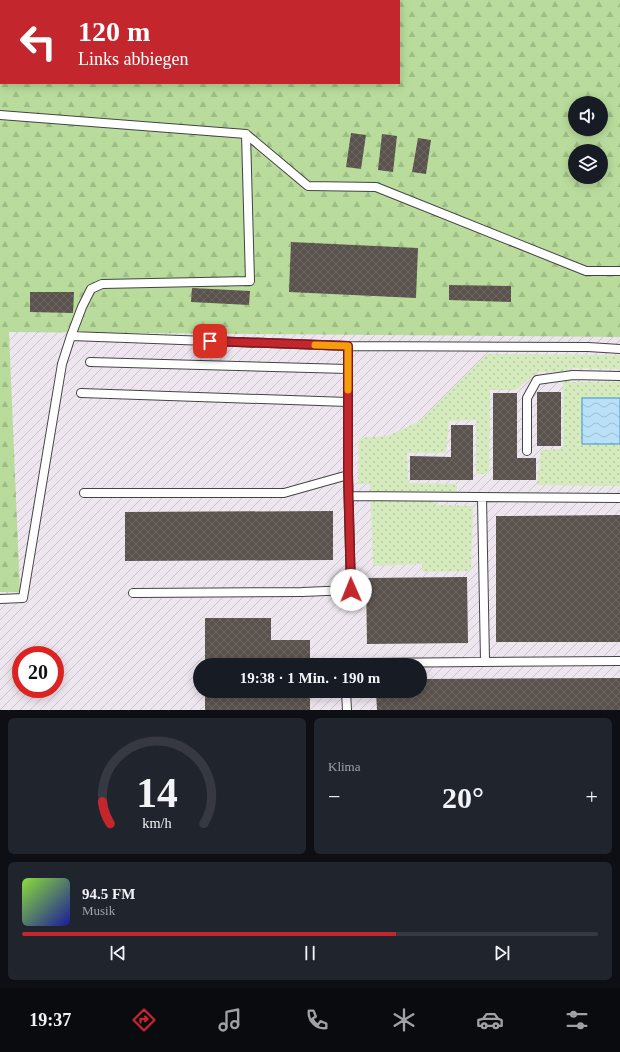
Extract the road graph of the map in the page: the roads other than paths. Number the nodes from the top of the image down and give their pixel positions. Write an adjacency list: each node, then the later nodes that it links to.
1 (0, 115): 2 (lane)
2 (246, 134): 3 (lane); 4 (lane)
3 (620, 271)
4 (71, 336): 5 (lane); 19 (lane)
5 (348, 346): 6 (lane); 8 (lane)
6 (620, 349)
7 (90, 362): 8 (lane)
8 (348, 369): 11 (lane)
9 (620, 376): 12 (lane)
10 (81, 393): 11 (lane)
11 (348, 402): 13 (lane)
12 (527, 451)
13 (348, 475): 14 (lane); 15 (lane)
14 (84, 494)
15 (349, 496): 16 (lane); 18 (lane)
16 (482, 498): 17 (lane); 20 (lane)
17 (620, 498)
18 (133, 593)
19 (0, 599)
20 (486, 661): 21 (lane); 22 (lane)
21 (620, 661)
22 (427, 662)
23 (346, 698): 24 (lane)
24 (347, 710)

